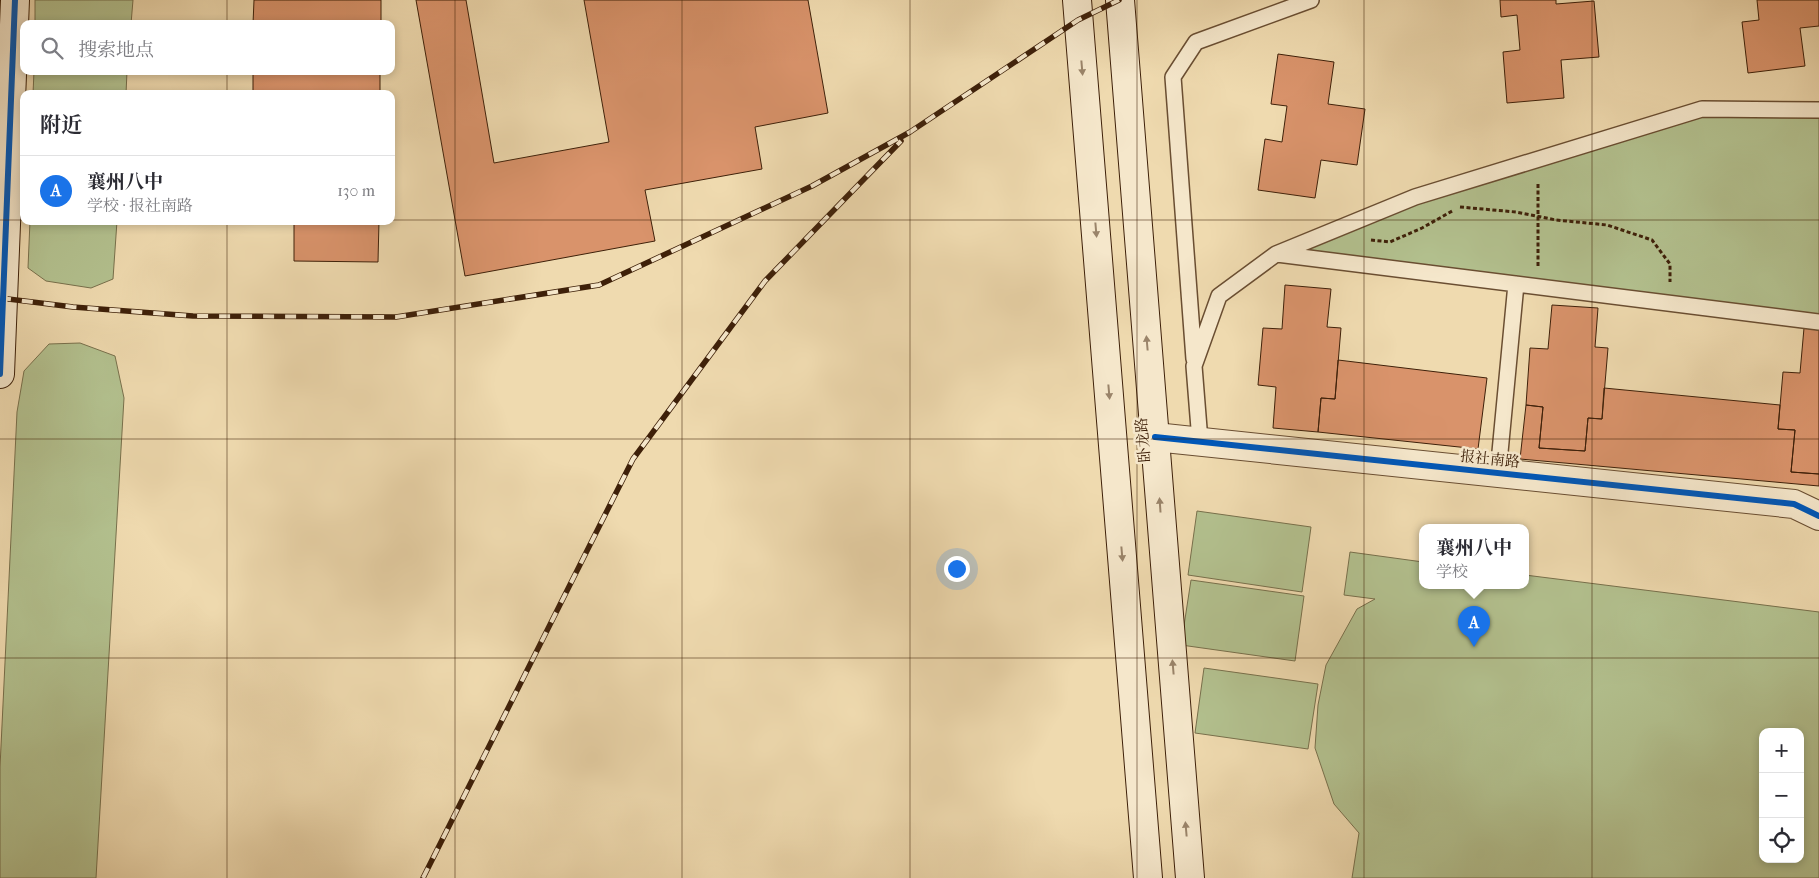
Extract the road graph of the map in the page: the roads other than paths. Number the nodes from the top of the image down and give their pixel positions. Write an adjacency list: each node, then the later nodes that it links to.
1 (15, 0): 10 (main road)
2 (1077, 0): 15 (main road, 卧龙路, one-way to 15)
3 (1120, 0): 11 (main road, 卧龙路, one-way to 3)
4 (1311, 0): 9 (lane)
5 (1819, 110): 6 (lane)
6 (1276, 254): 7 (lane); 9 (lane)
7 (1516, 284): 8 (lane); 13 (lane)
8 (1819, 322)
9 (1194, 366): 12 (lane)
10 (0, 374)
11 (1155, 436): 12 (main road, 报社南路); 16 (main road, 卧龙路, one-way to 11)
12 (1200, 441): 13 (main road, 报社南路)
13 (1498, 473): 14 (main road, 报社南路)
14 (1819, 516)
15 (1148, 878)
16 (1190, 878)

